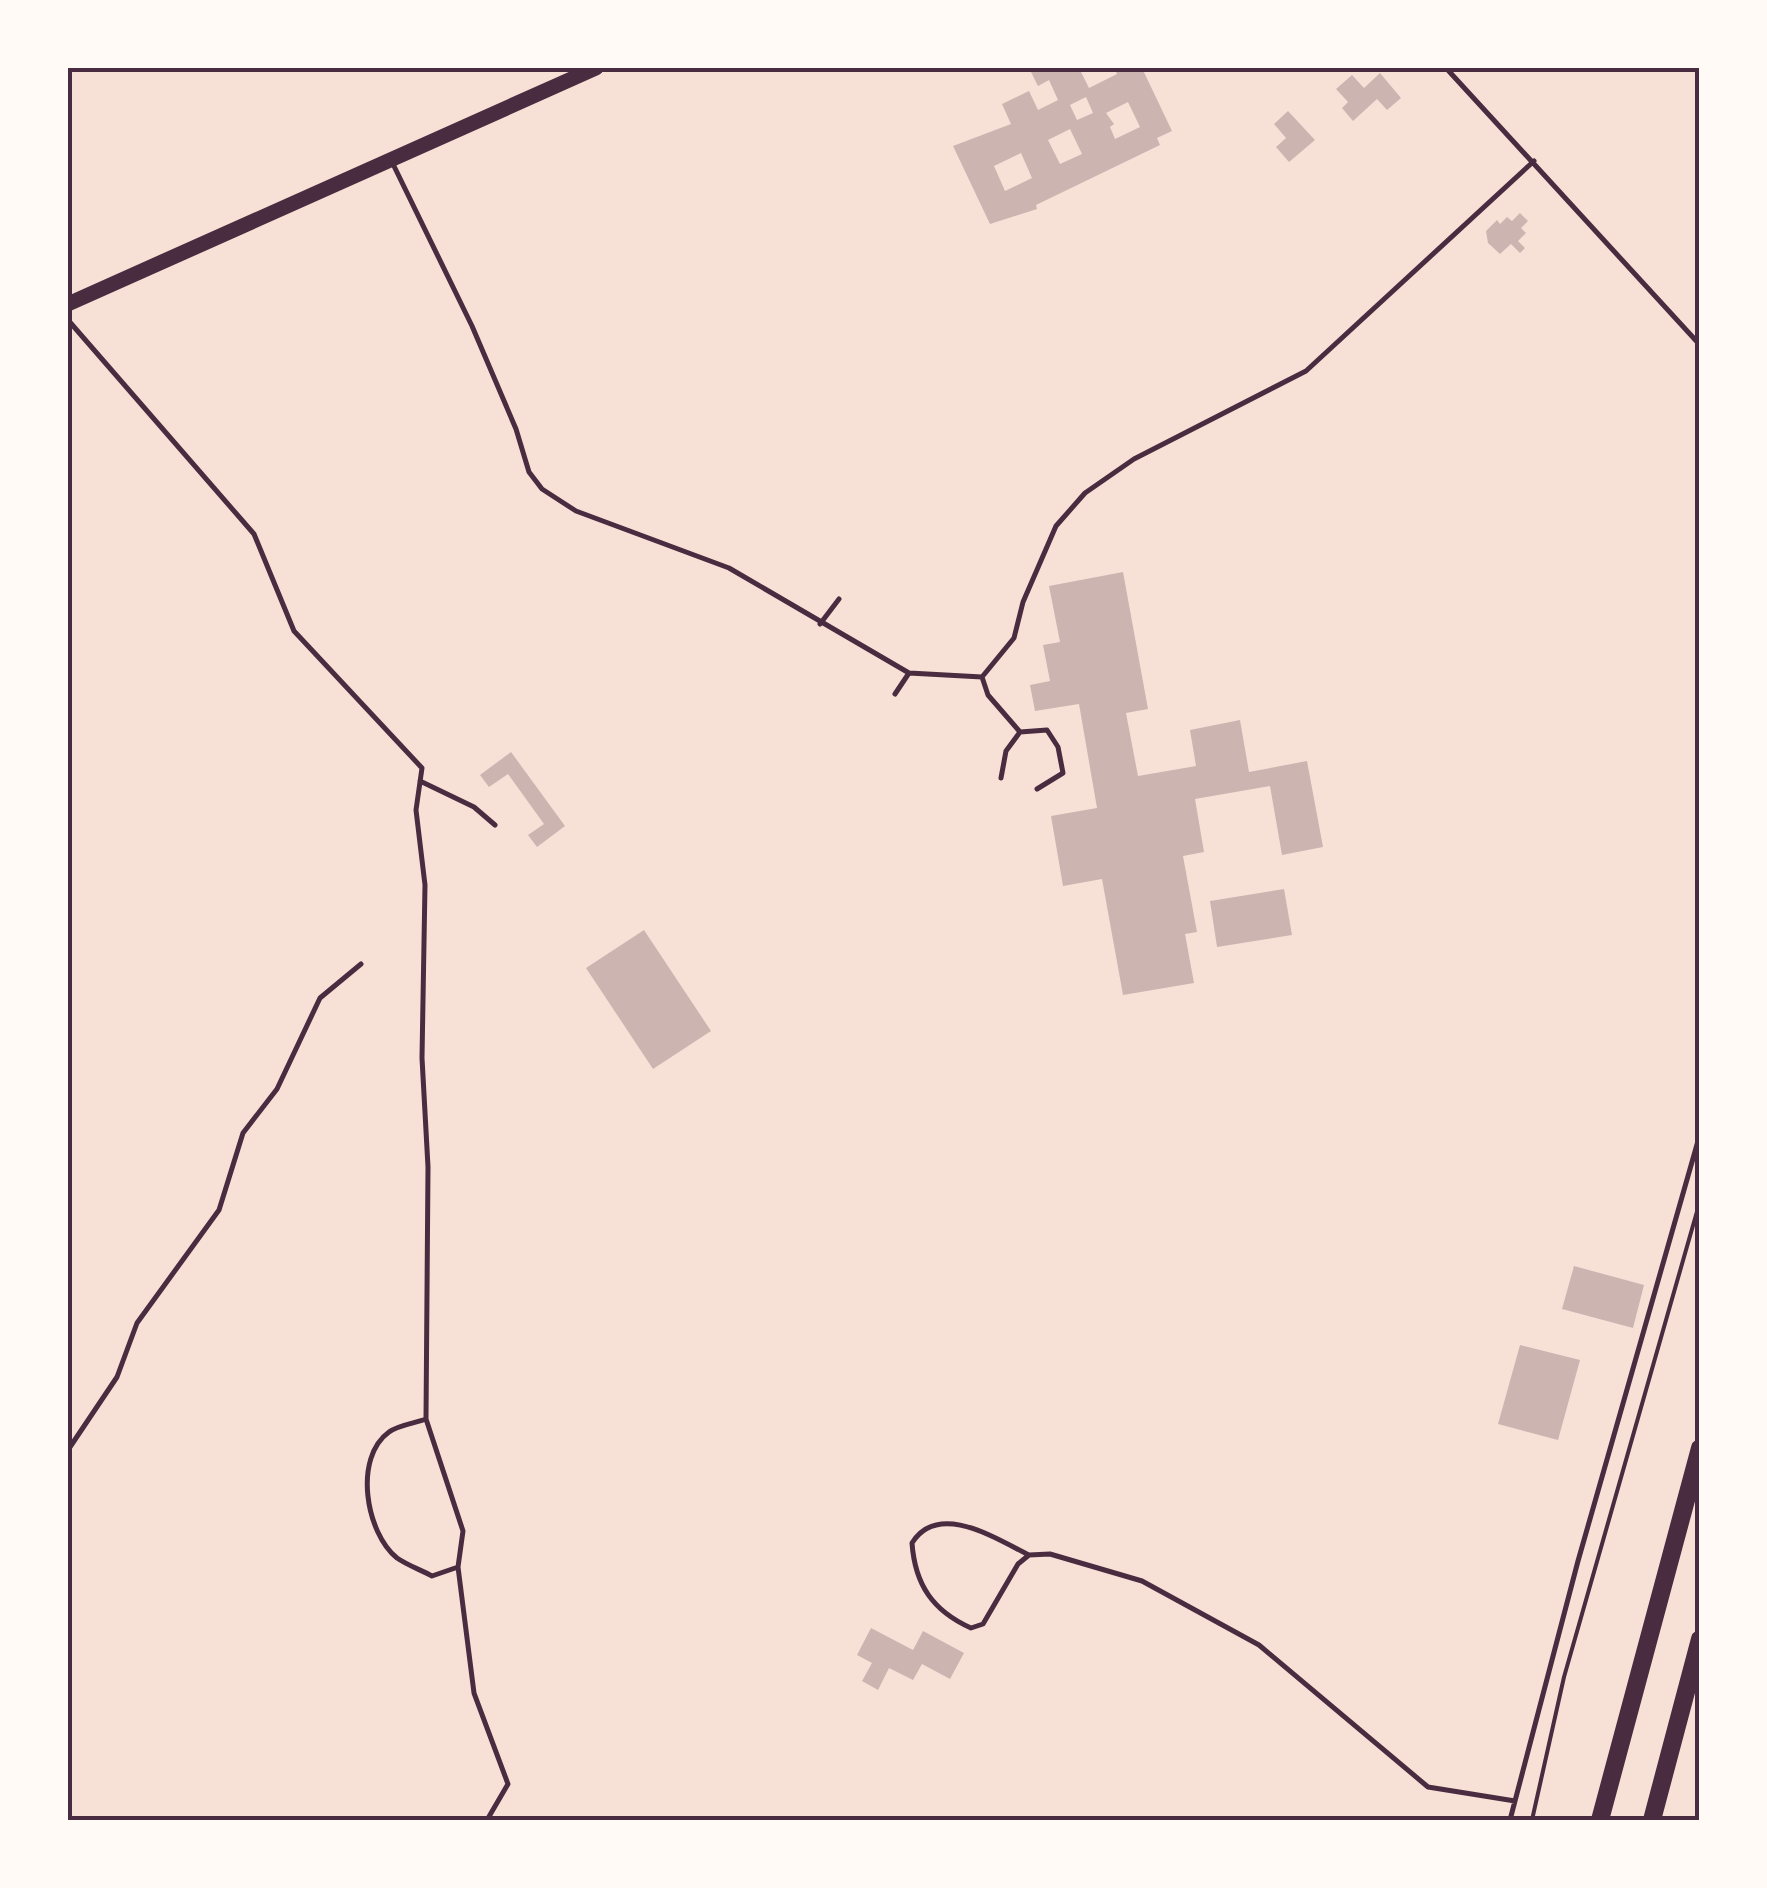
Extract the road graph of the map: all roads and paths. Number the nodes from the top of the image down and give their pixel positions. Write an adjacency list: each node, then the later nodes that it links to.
1 (596, 68): 3 (main road)
2 (1446, 68): 4 (lane)
3 (390, 159): 5 (main road); 9 (lane)
4 (1534, 161): 7 (lane); 11 (lane)
5 (68, 304)
6 (68, 320): 15 (lane)
7 (1700, 346)
8 (839, 599): 9 (lane)
9 (820, 624): 10 (lane)
10 (909, 673): 11 (lane); 12 (lane)
11 (982, 677): 13 (lane)
12 (895, 694)
13 (1020, 732): 14 (lane); 16 (lane)
14 (1001, 778)
15 (420, 781): 17 (lane); 21 (lane)
16 (1037, 789)
17 (496, 826)
18 (361, 964): 23 (lane)
19 (1700, 1134): 27 (lane)
20 (1700, 1200): 30 (path)
21 (426, 1419): 25 (lane); 25 (lane)
22 (1700, 1448): 31 (highway)
23 (68, 1450)
24 (1029, 1555): 24 (lane); 27 (lane)
25 (458, 1567): 28 (lane)
26 (1700, 1639): 32 (highway)
27 (1515, 1801): 29 (lane)
28 (487, 1820)
29 (1510, 1820)
30 (1532, 1820)
31 (1600, 1820)
32 (1652, 1820)

